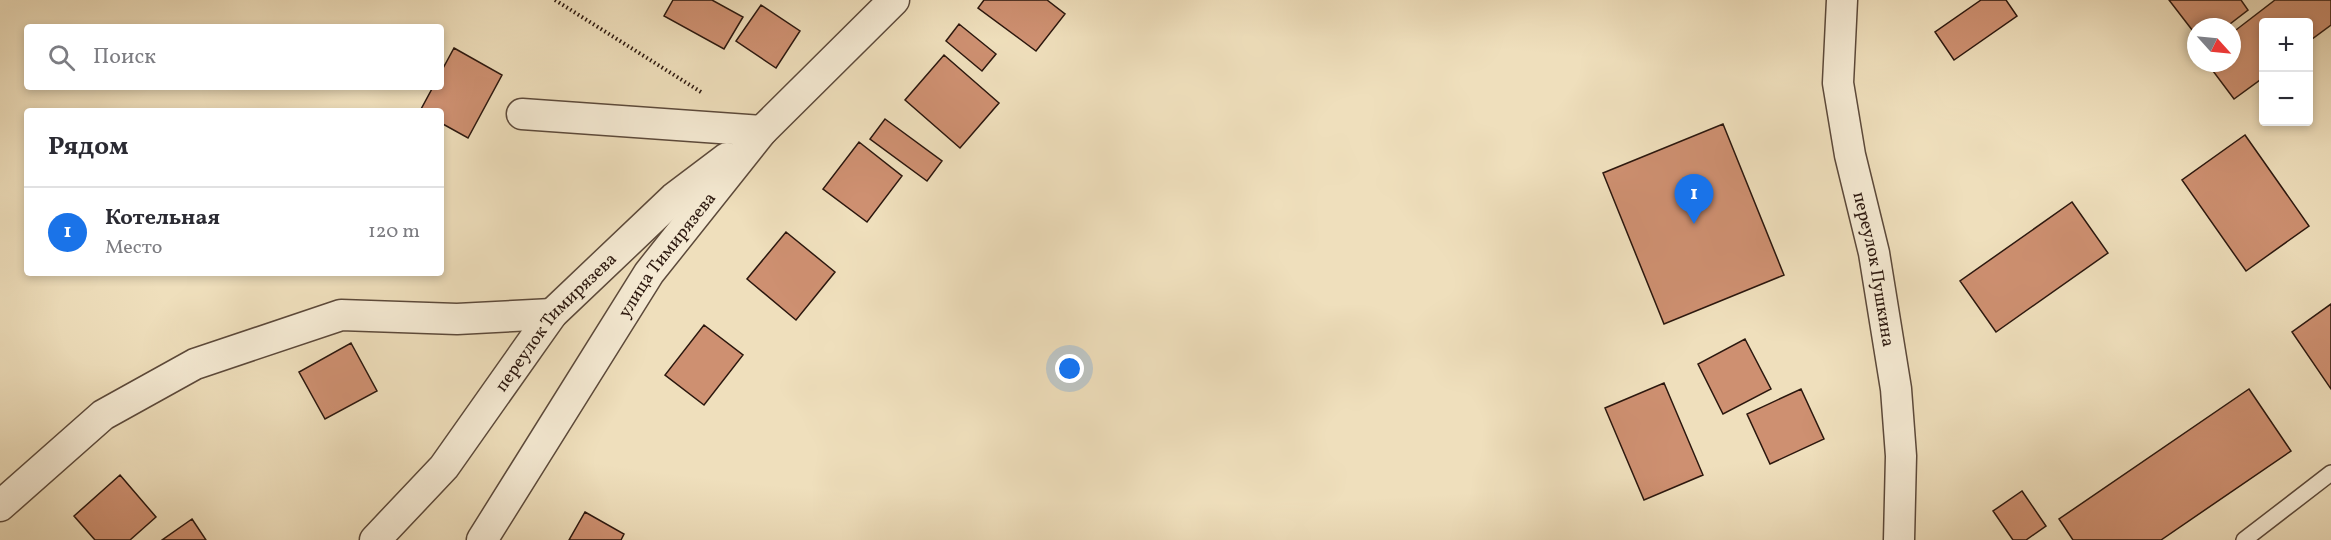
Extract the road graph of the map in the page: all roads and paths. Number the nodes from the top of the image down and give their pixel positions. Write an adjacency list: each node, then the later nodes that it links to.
1 (555, 0): 4 (path)
2 (894, 0): 6 (street, улица Тимирязева)
3 (1842, 0): 12 (street, переулок Пушкина)
4 (703, 94)
5 (522, 114): 6 (street)
6 (762, 131): 7 (street, переулок Тимирязева); 11 (street, улица Тимирязева)
7 (552, 314): 9 (street); 10 (street, переулок Тимирязева)
8 (2331, 473): 13 (lane)
9 (0, 506)
10 (375, 540)
11 (482, 540)
12 (1899, 540)
13 (2244, 540)

